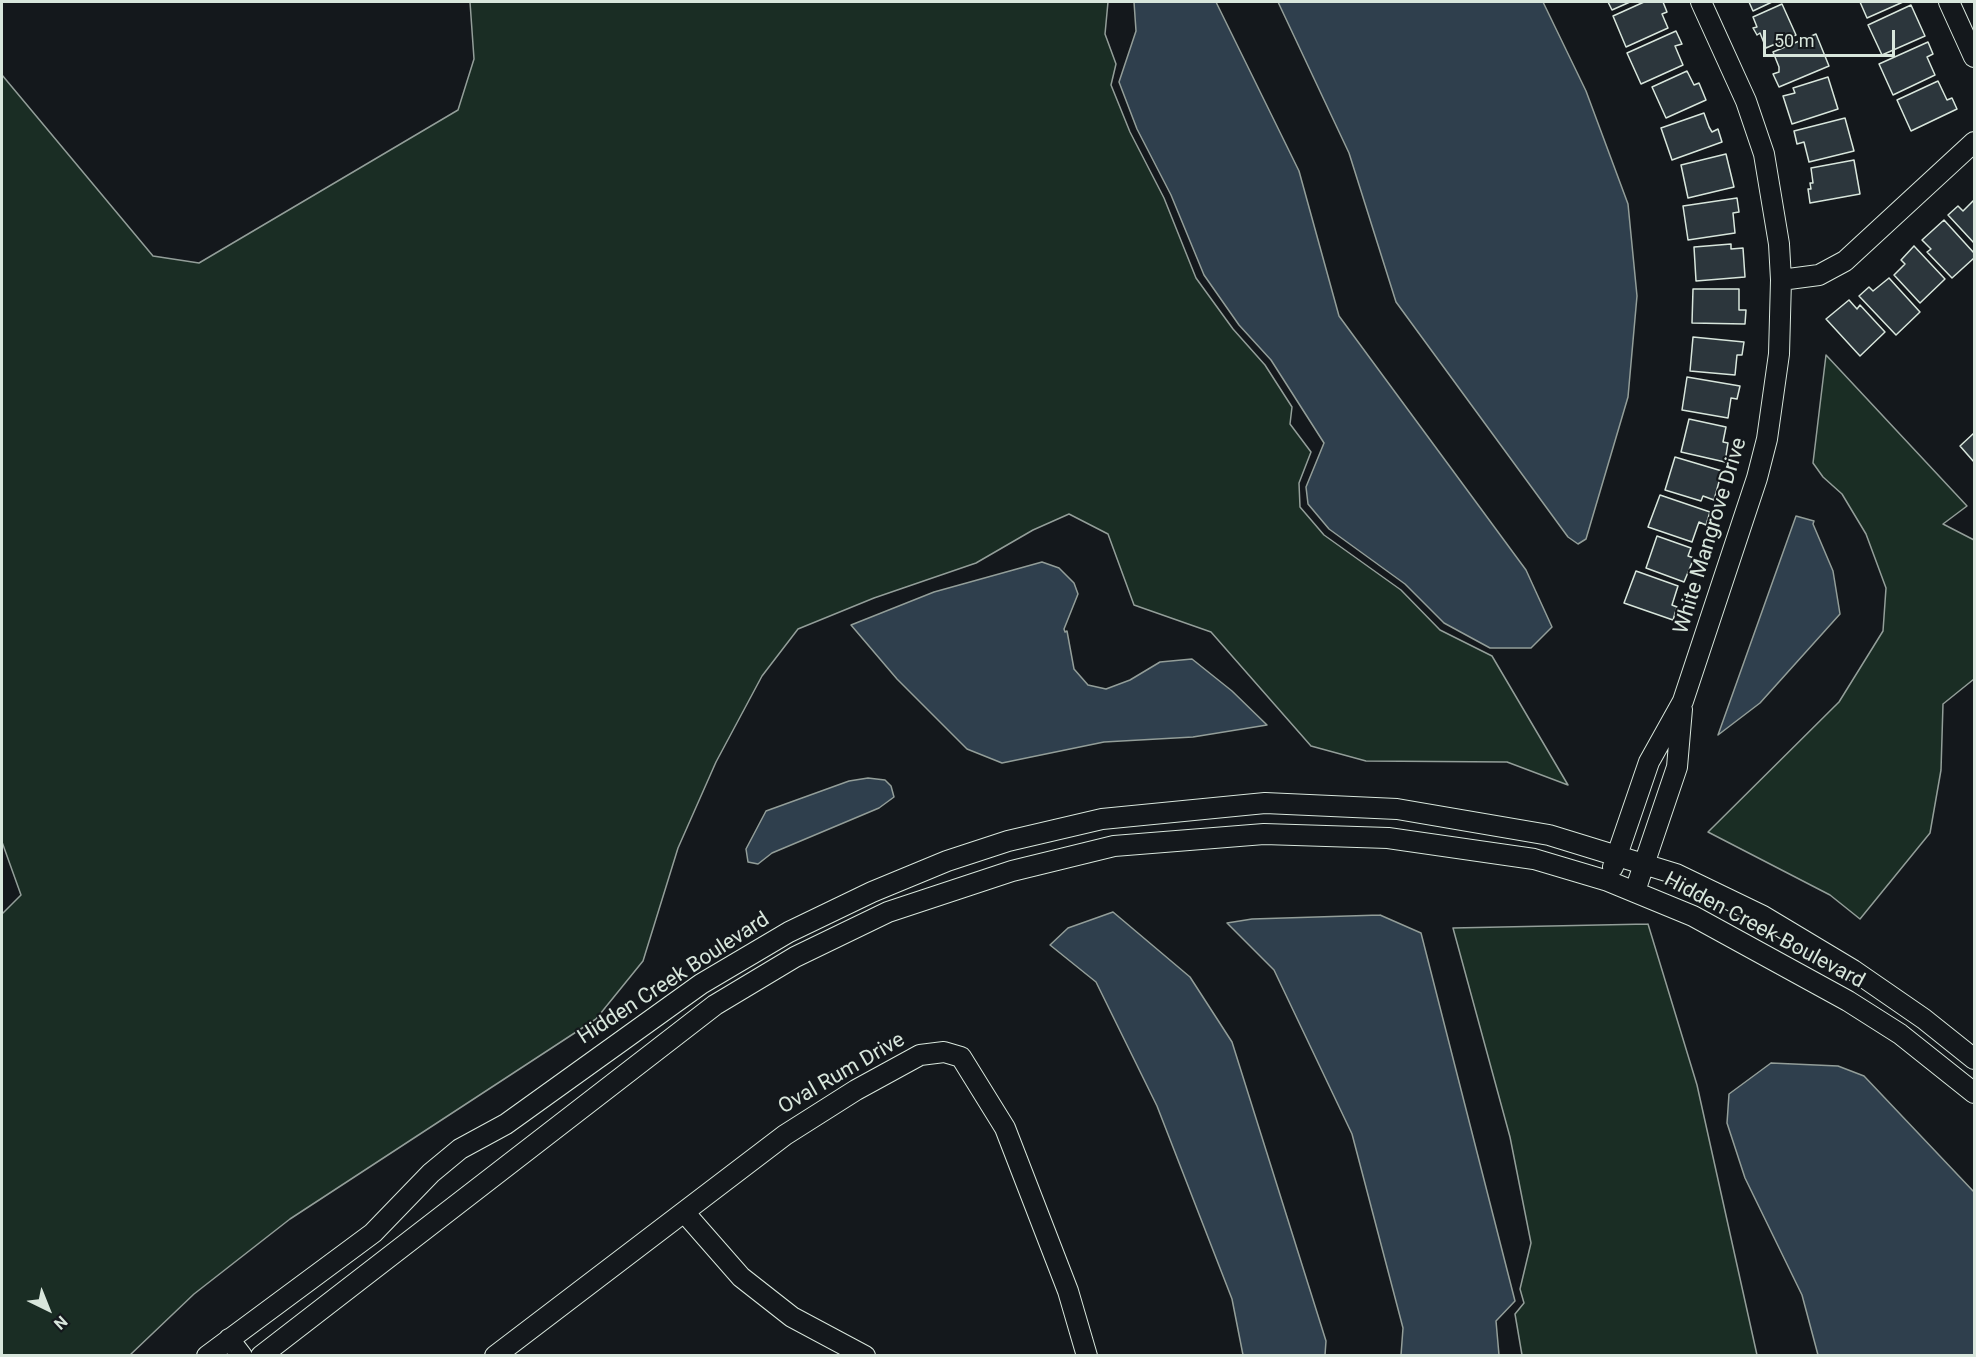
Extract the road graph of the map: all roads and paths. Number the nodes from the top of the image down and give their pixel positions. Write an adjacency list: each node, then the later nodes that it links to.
1 (1701, 2): 5 (street, White Mangrove Drive)
2 (1949, 2): 3 (street)
3 (1974, 57)
4 (1974, 142): 5 (street)
5 (1781, 280): 6 (street, White Mangrove Drive)
6 (1683, 701): 7 (street, White Mangrove Drive); 8 (street, White Mangrove Drive)
7 (1617, 855): 8 (street, Hidden Creek Boulevard); 9 (street, White Mangrove Drive); 14 (street, Hidden Creek Boulevard)
8 (1645, 863): 10 (street, White Mangrove Drive); 11 (street, Hidden Creek Boulevard)
9 (1608, 881): 10 (street, Hidden Creek Boulevard); 18 (street, Hidden Creek Boulevard)
10 (1635, 891): 12 (street, Hidden Creek Boulevard)
11 (1974, 1059)
12 (1974, 1091)
13 (684, 1212): 15 (street, Oval Rum Drive); 19 (street); 20 (street, Oval Rum Drive)
14 (229, 1339): 16 (street, Hidden Creek Boulevard); 17 (street)
15 (507, 1352)
16 (207, 1356)
17 (242, 1356)
18 (261, 1356)
19 (865, 1356)
20 (1087, 1356)

